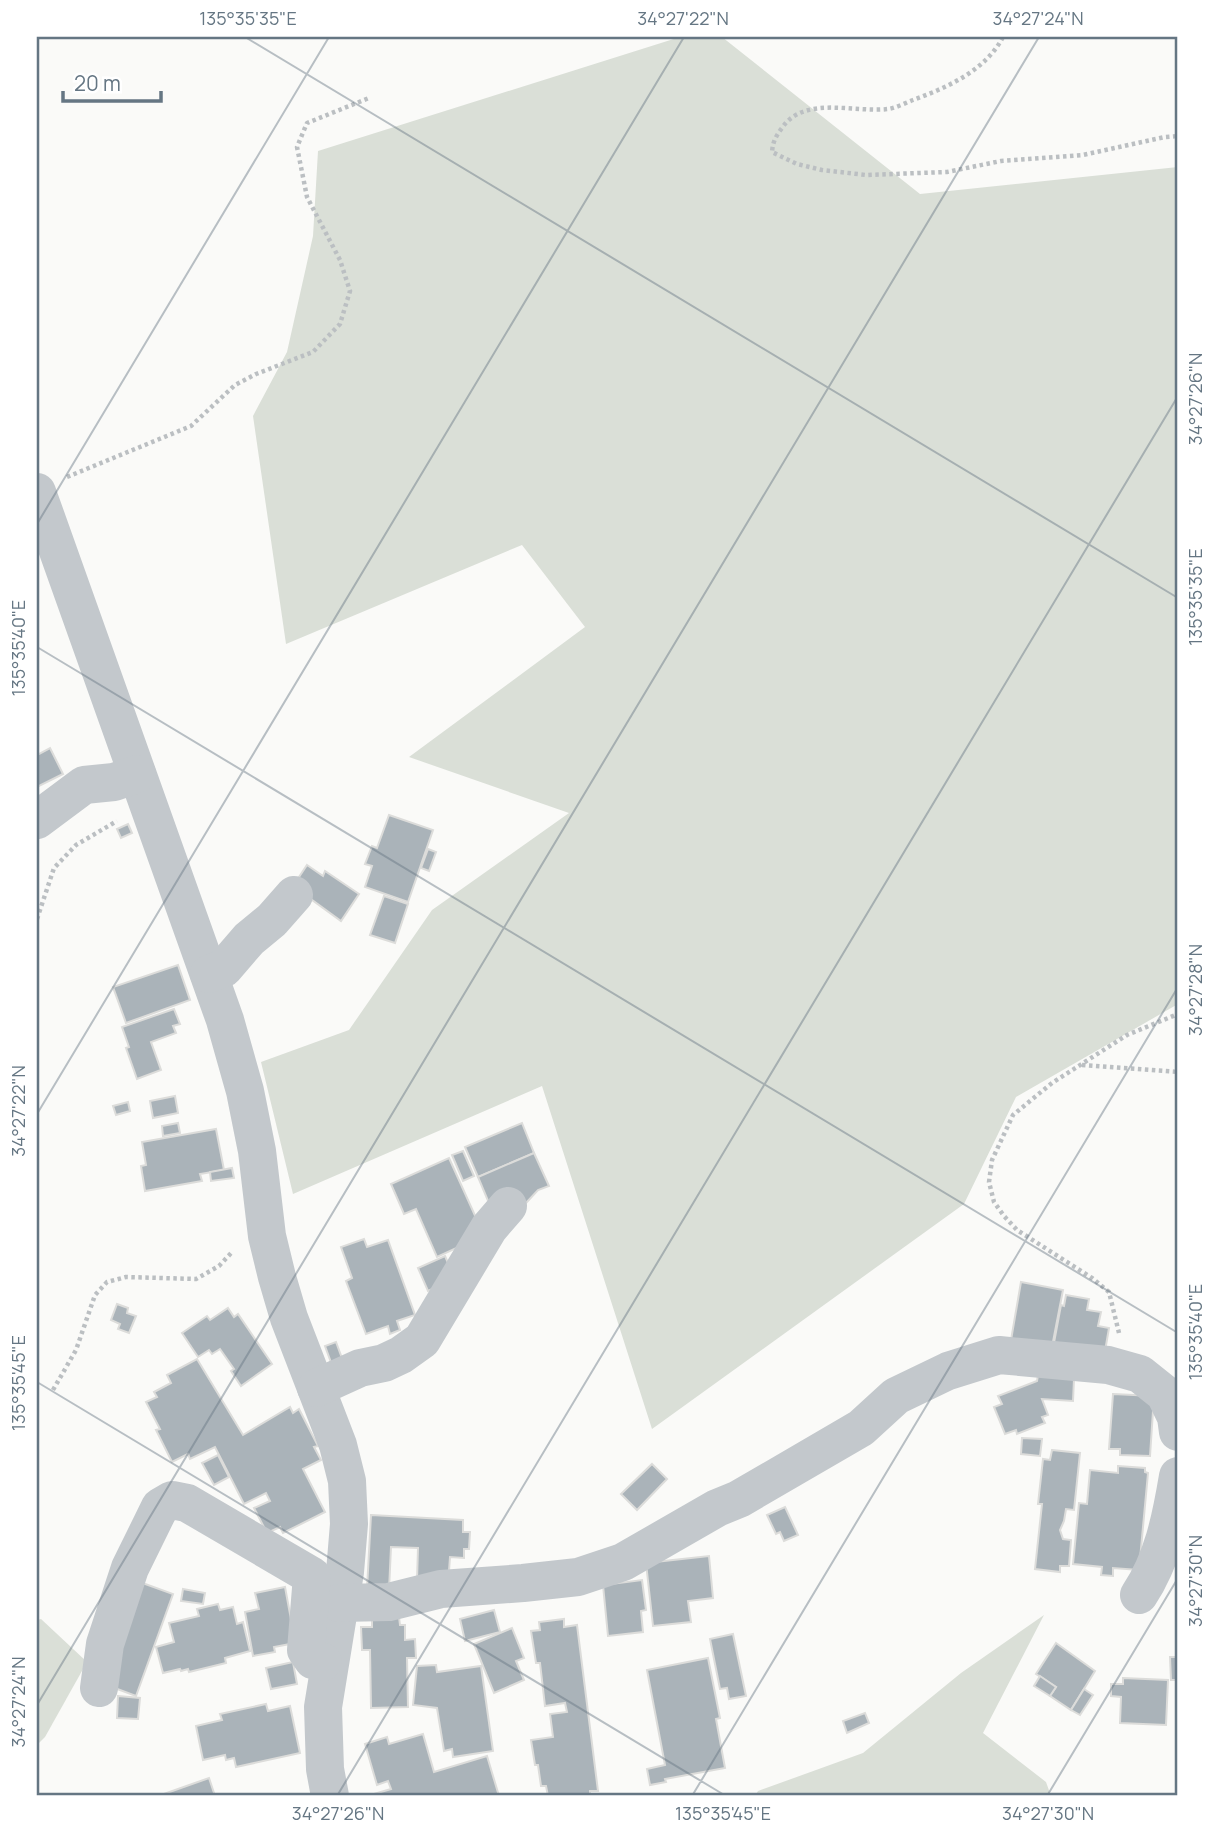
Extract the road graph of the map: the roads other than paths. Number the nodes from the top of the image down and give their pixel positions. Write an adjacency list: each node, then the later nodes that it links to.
1 (50, 485): 2 (street)
2 (143, 790): 3 (street); 5 (street)
3 (37, 820)
4 (294, 895): 5 (street)
5 (209, 974): 7 (street)
6 (508, 1206): 7 (street)
7 (316, 1388): 11 (street)
8 (1178, 1432): 11 (street)
9 (1178, 1476): 10 (street)
10 (1139, 1595)
11 (339, 1603): 12 (street)
12 (329, 1664): 13 (street); 14 (street)
13 (99, 1689)
14 (330, 1796)

